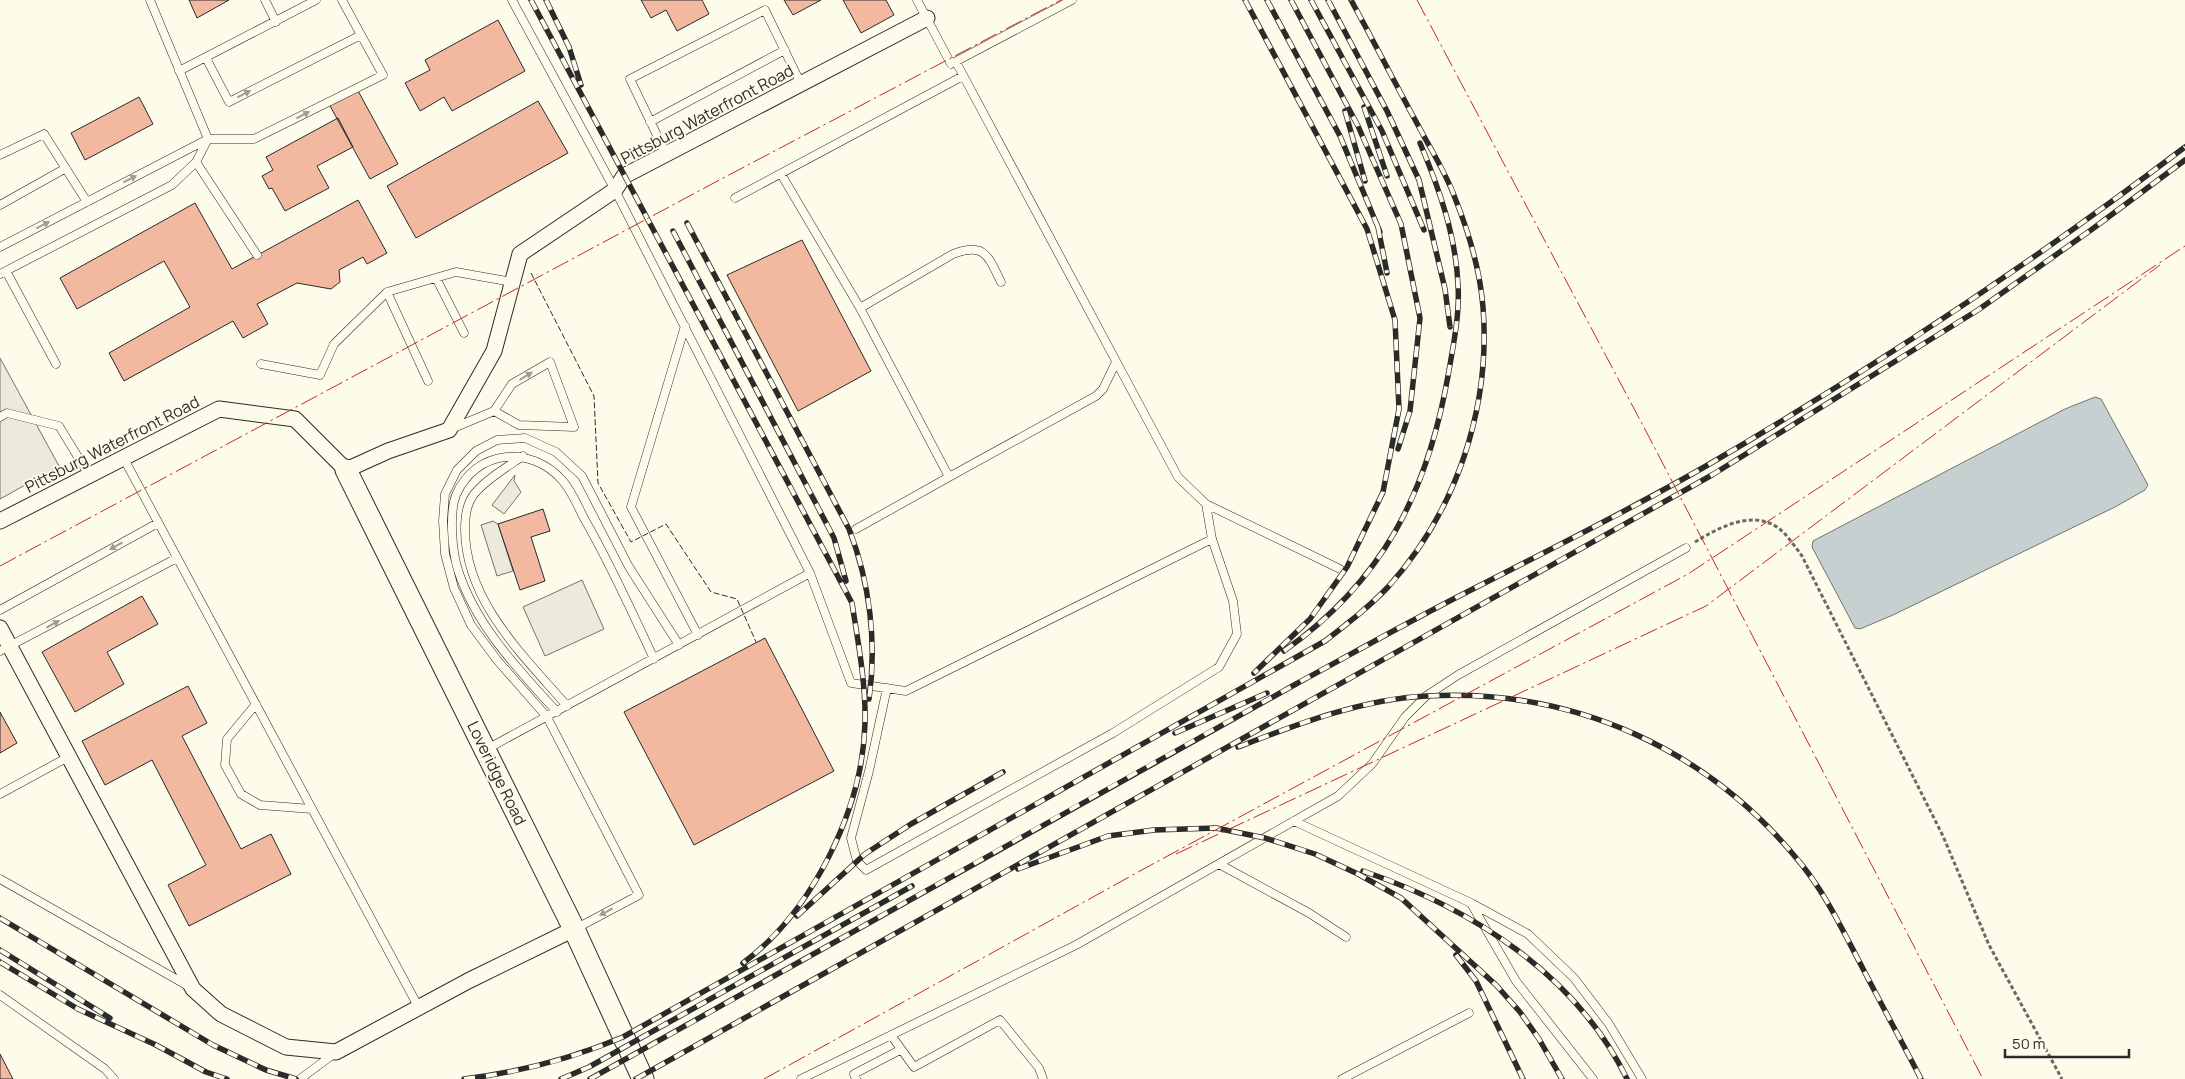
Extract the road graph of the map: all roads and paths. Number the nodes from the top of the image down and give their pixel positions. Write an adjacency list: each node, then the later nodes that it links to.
1 (150, 0): 14 (lane)
2 (265, 0): 9 (lane)
3 (316, 0): 9 (lane)
4 (342, 0): 10 (lane)
5 (512, 0): 24 (lane)
6 (917, 0): 8 (lane)
7 (1072, 0): 13 (lane)
8 (927, 18): 13 (lane); 16 (street, Pittsburg Waterfront Road)
9 (276, 22): 12 (lane)
10 (361, 35): 12 (lane, one-way to 10); 18 (lane, one-way to 10)
11 (785, 50): 16 (lane); 17 (lane); 17 (lane)
12 (206, 58): 14 (lane)
13 (956, 62): 15 (lane)
14 (179, 71): 18 (lane)
15 (964, 76): 23 (lane); 38 (lane)
16 (801, 84): 19 (street, Pittsburg Waterfront Road)
17 (650, 122): 19 (lane)
18 (208, 139): 21 (lane); 26 (lane, one-way to 18)
19 (666, 154): 24 (street, Pittsburg Waterfront Road)
20 (0, 155): 22 (lane)
21 (196, 162): 29 (lane); 30 (lane)
22 (66, 168): 26 (lane); 27 (lane)
23 (781, 174): 25 (lane); 35 (lane)
24 (615, 190): 32 (street, Pittsburg Waterfront Road); 36 (lane)
25 (735, 198)
26 (87, 202): 28 (lane, one-way to 26)
27 (0, 204)
28 (0, 247)
29 (257, 255)
30 (3, 273): 39 (lane)
31 (436, 278): 32 (lane); 34 (lane); 37 (lane)
32 (512, 282): 44 (street, Pittsburg Waterfront Road)
33 (1001, 282): 35 (lane)
34 (387, 292): 40 (lane); 41 (lane)
35 (860, 308): 49 (lane)
36 (684, 326): 58 (lane); 61 (lane)
37 (464, 333)
38 (1116, 362): 49 (lane); 50 (lane)
39 (56, 364)
40 (261, 364)
41 (428, 381)
42 (494, 411): 42 (lane, one-way to 42); 44 (lane)
43 (0, 417): 48 (lane)
44 (449, 430): 47 (street)
45 (523, 456): 64 (lane); 67 (lane); 68 (lane)
46 (123, 457): 47 (street, Pittsburg Waterfront Road); 48 (street, Pittsburg Waterfront Road); 52 (lane)
47 (346, 470): 70 (street, Loveridge Road)
48 (89, 475): 51 (street, Pittsburg Waterfront Road)
49 (949, 477): 53 (lane)
50 (1206, 504): 54 (lane); 57 (lane)
51 (0, 521)
52 (158, 523): 56 (lane); 59 (lane, one-way to 59)
53 (856, 529)
54 (1212, 539): 65 (lane); 65 (lane)
55 (1686, 548): 74 (lane); 96 (path)
56 (177, 558): 63 (lane, one-way to 56); 66 (lane)
57 (1340, 569)
58 (810, 574): 61 (lane); 65 (lane)
59 (0, 610)
60 (0, 628): 63 (street)
61 (698, 635): 62 (lane)
62 (678, 645): 64 (lane); 69 (lane)
63 (5, 649): 71 (street)
64 (654, 659): 67 (lane)
65 (887, 688)
66 (256, 704): 73 (lane); 73 (lane)
67 (567, 706): 68 (lane)
68 (557, 712): 69 (lane)
69 (547, 717): 70 (lane); 78 (lane, one-way to 78)
70 (486, 750): 78 (street, Loveridge Road)
71 (70, 756): 72 (lane); 80 (street)
72 (0, 794)
73 (312, 809): 82 (lane)
74 (1294, 821): 75 (lane); 77 (lane)
75 (1219, 864): 79 (lane); 84 (lane)
76 (0, 879): 80 (lane)
77 (1471, 903): 94 (lane); 95 (lane)
78 (574, 929): 82 (street); 89 (street, Loveridge Road)
79 (1346, 937)
80 (193, 989): 86 (street)
81 (0, 995): 87 (lane)
82 (419, 1008): 86 (street)
83 (1469, 1013): 93 (lane)
84 (891, 1035): 85 (lane); 90 (lane)
85 (900, 1050): 91 (lane); 92 (lane)
86 (336, 1052): 88 (lane)
87 (114, 1079)
88 (300, 1079)
89 (643, 1079)
90 (801, 1079)
91 (856, 1079)
92 (1043, 1079)
93 (1342, 1079)
94 (1593, 1079)
95 (1642, 1079)
96 (2062, 1079)

